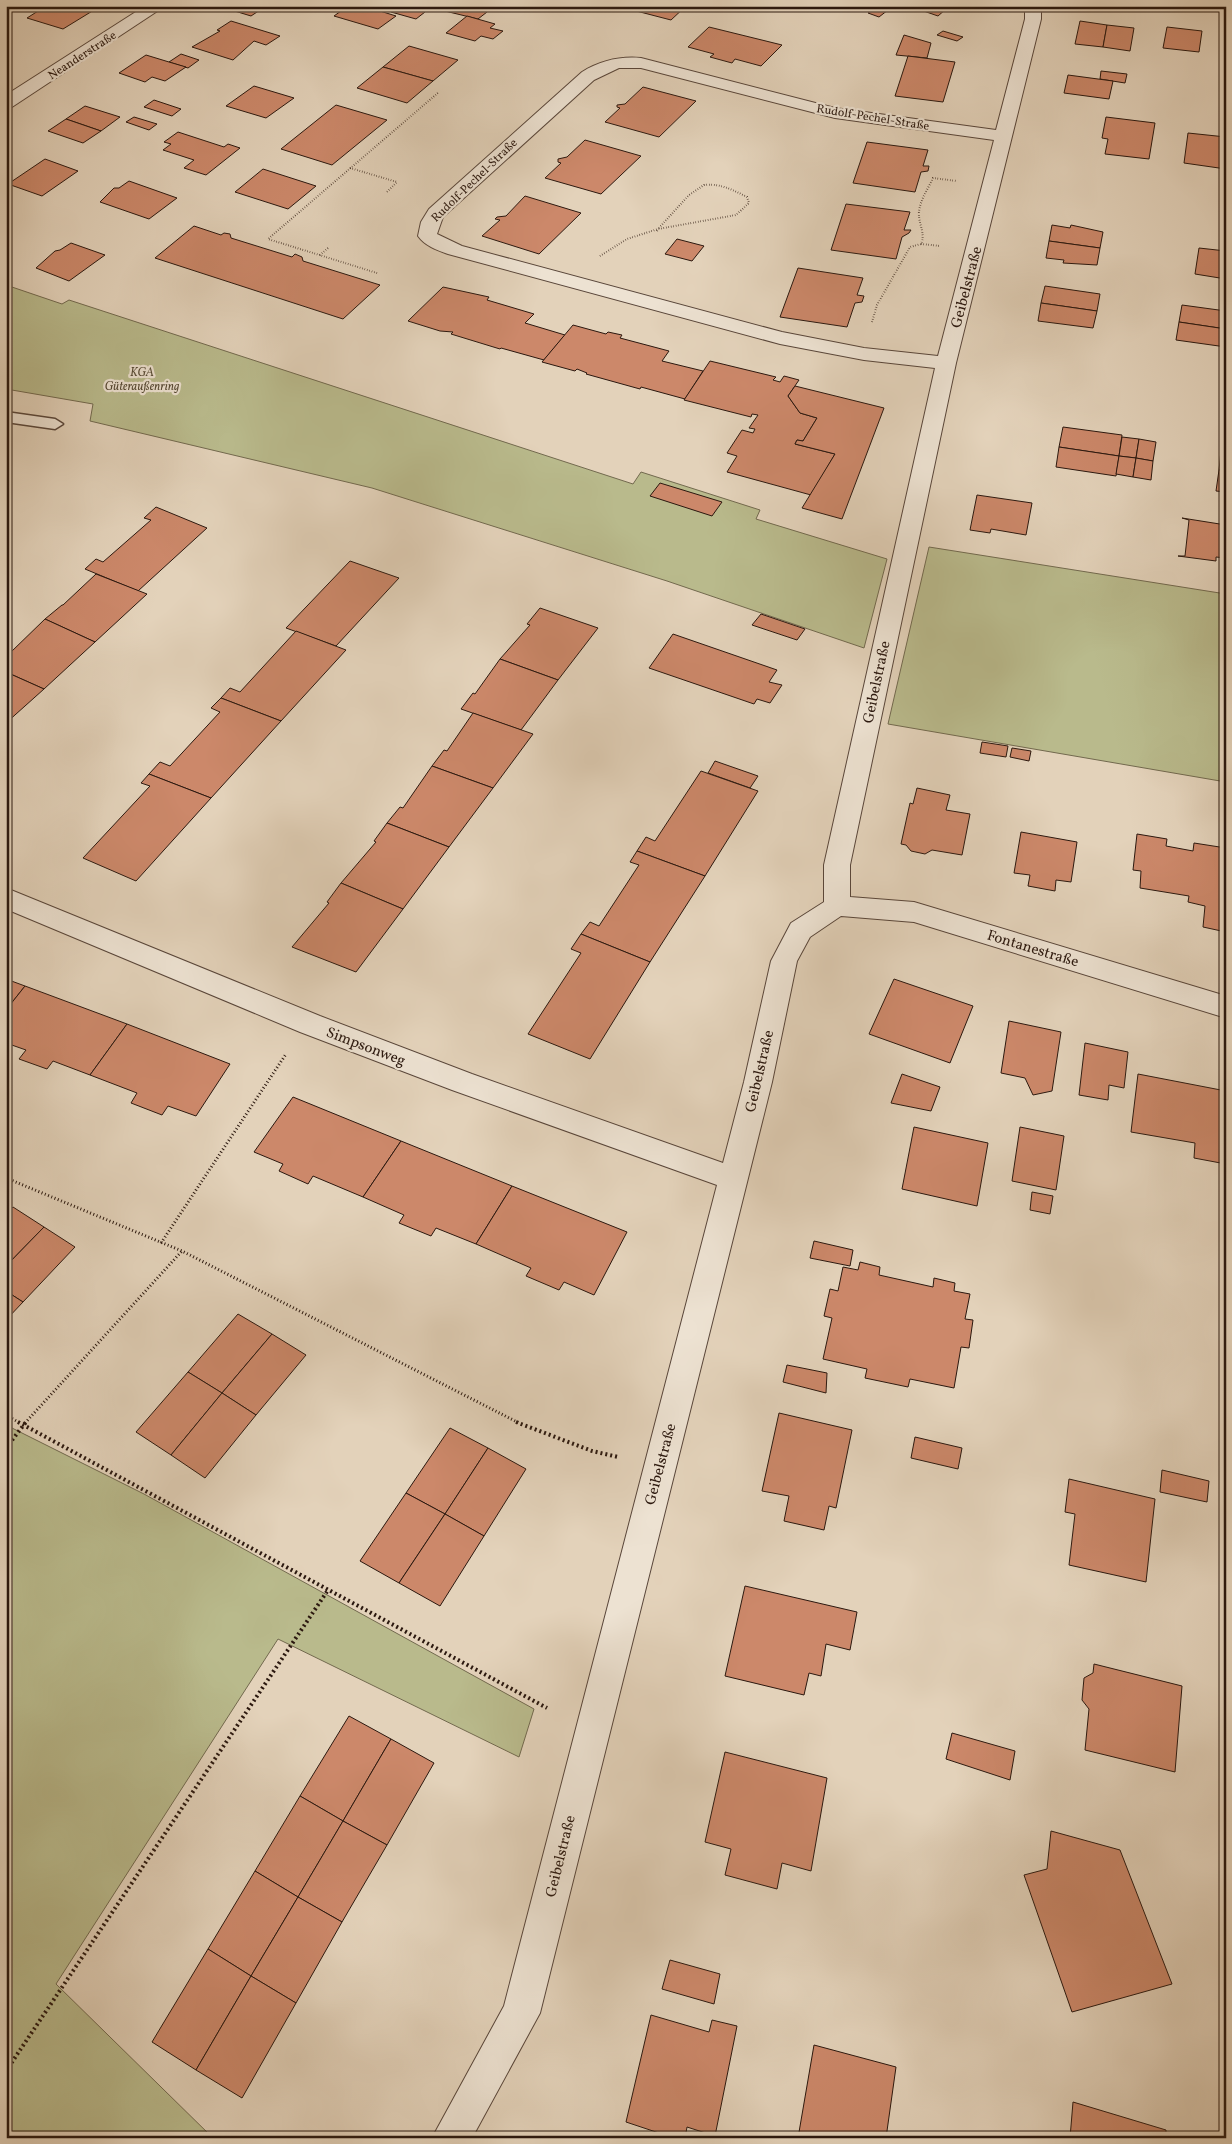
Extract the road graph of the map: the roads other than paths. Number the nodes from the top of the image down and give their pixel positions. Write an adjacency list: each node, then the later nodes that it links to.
1 (158, 6): 3 (street, Neanderstraße)
2 (1034, 6): 4 (street, Geibelstraße)
3 (6, 103)
4 (1004, 136): 5 (street, Geibelstraße); 5 (street, Rudolf-Pechel-Straße)
5 (946, 363): 9 (street, Geibelstraße)
6 (6, 417): 7 (lane)
7 (55, 424)
8 (6, 898): 11 (street, Simpsonweg)
9 (837, 906): 10 (street, Fontanestraße); 11 (street, Geibelstraße)
10 (1226, 1007)
11 (732, 1178): 12 (street, Geibelstraße)
12 (452, 2138)

